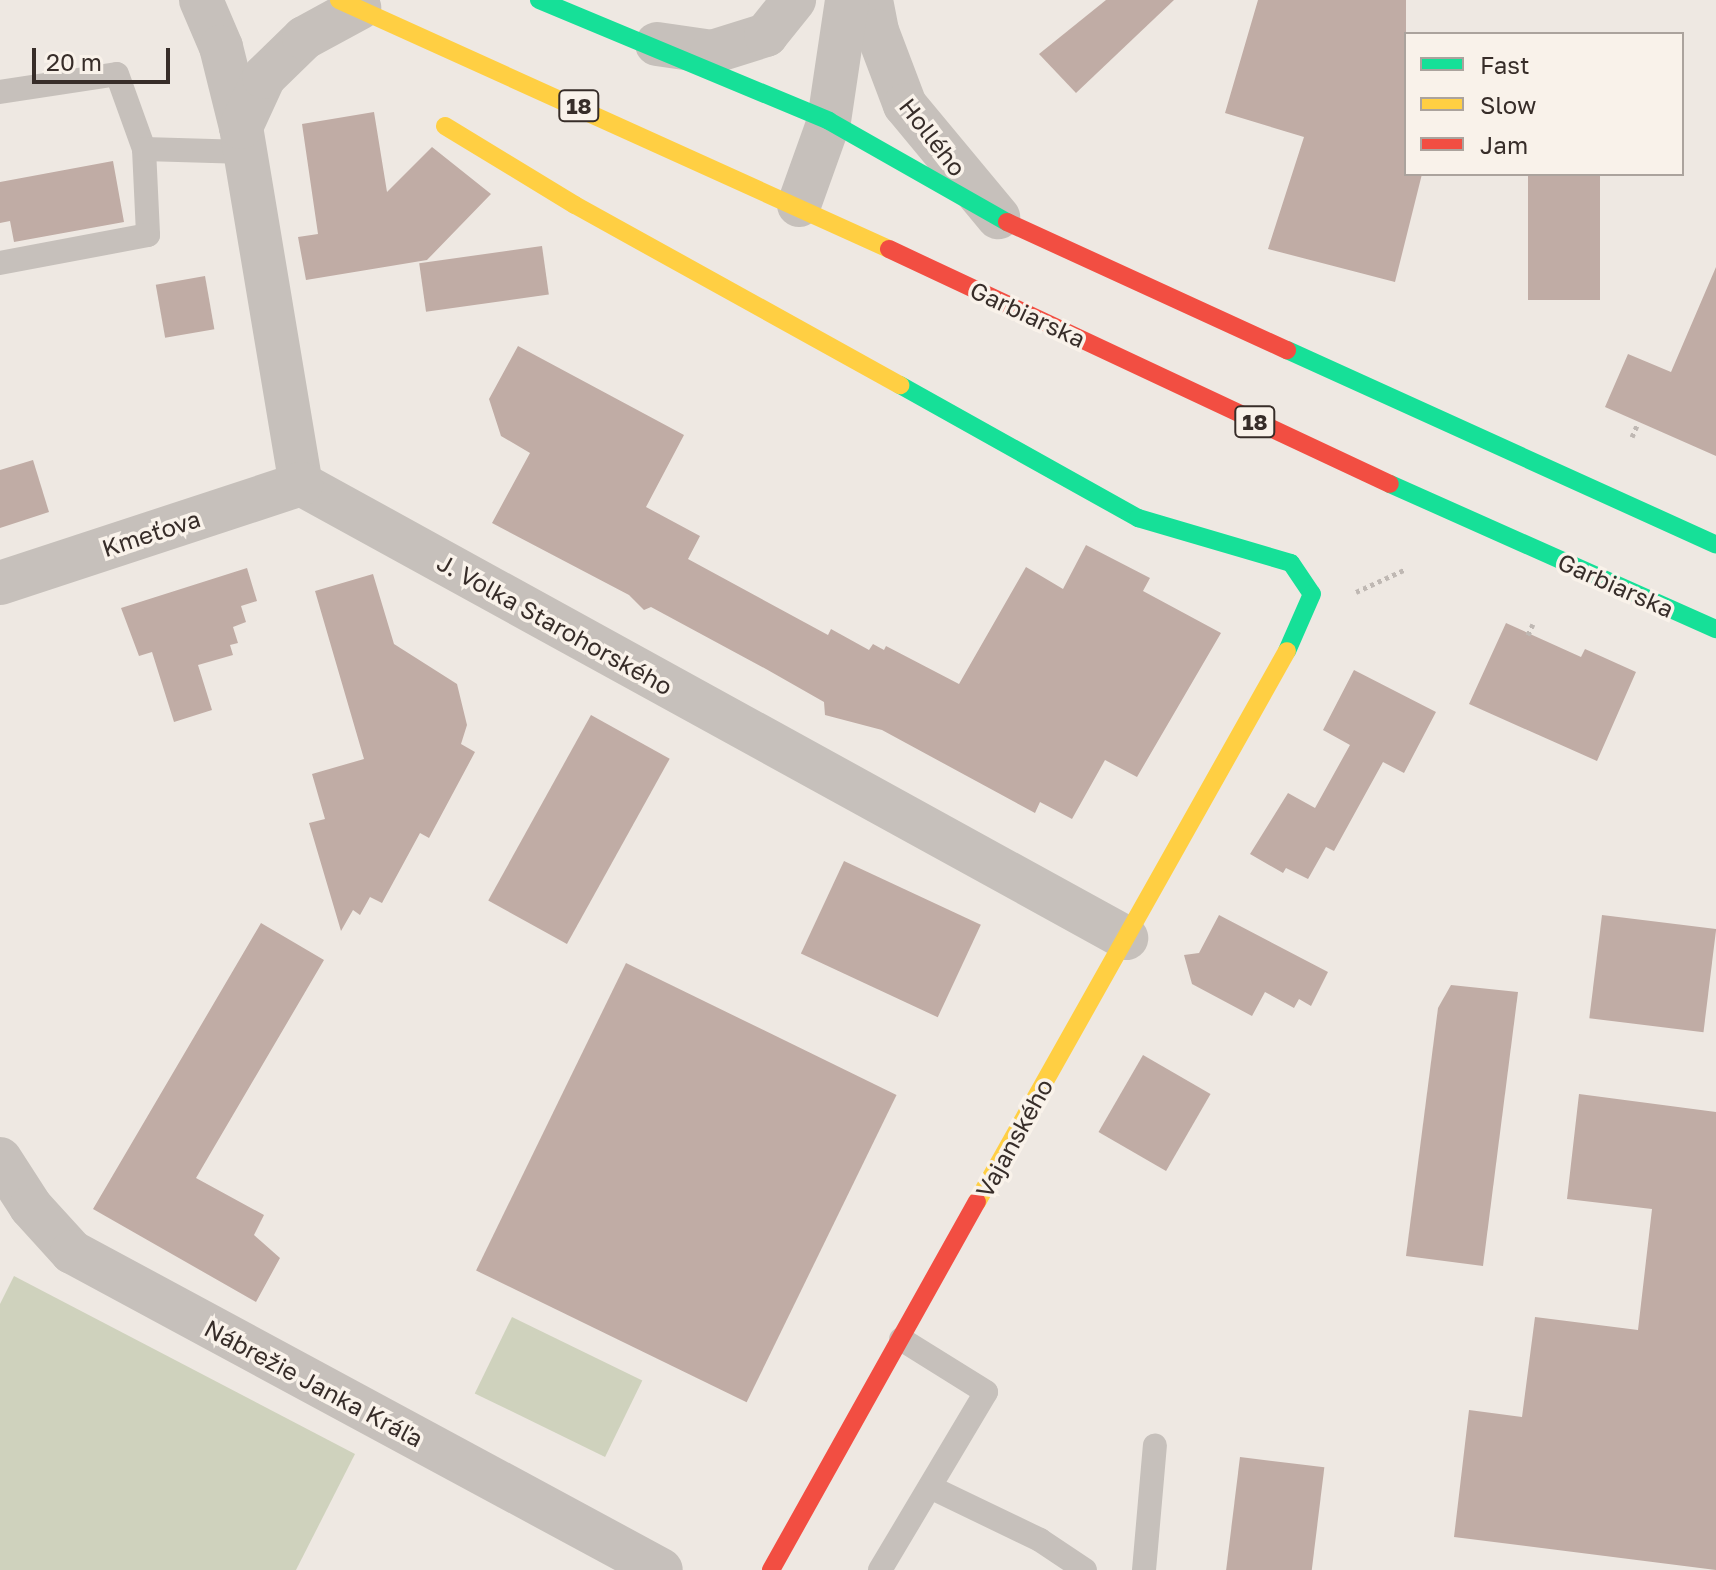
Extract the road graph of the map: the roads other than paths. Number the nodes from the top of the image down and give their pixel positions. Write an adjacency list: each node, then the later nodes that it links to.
1 (201, 0): 11 (street)
2 (539, 0): 7 (main road)
3 (794, 0): 7 (street)
4 (847, 0): 9 (street)
5 (871, 0): 14 (street, Hollého)
6 (349, 4): 11 (street); 13 (main road, Garbiarska / 18)
7 (646, 43): 9 (main road)
8 (0, 92): 12 (lane)
9 (829, 121): 13 (street); 14 (main road)
10 (445, 126): 20 (main road, Vajanského)
11 (243, 140): 12 (lane); 16 (street)
12 (144, 149): 15 (lane)
13 (799, 205): 19 (main road, Garbiarska / 18)
14 (1000, 219): 17 (main road)
15 (0, 263)
16 (301, 484): 18 (street, Kmeťova); 20 (street, J. Volka Starohorského)
17 (1716, 545)
18 (0, 583)
19 (1716, 629)
20 (1126, 938): 22 (main road, Vajanského)
21 (0, 1159): 25 (street, Nábrežie Janka Kráľa)
22 (901, 1339): 24 (lane); 26 (main road, Vajanského)
23 (1155, 1445): 29 (lane)
24 (930, 1487): 27 (lane); 28 (lane)
25 (661, 1570)
26 (771, 1570)
27 (880, 1570)
28 (1085, 1570)
29 (1144, 1570)

